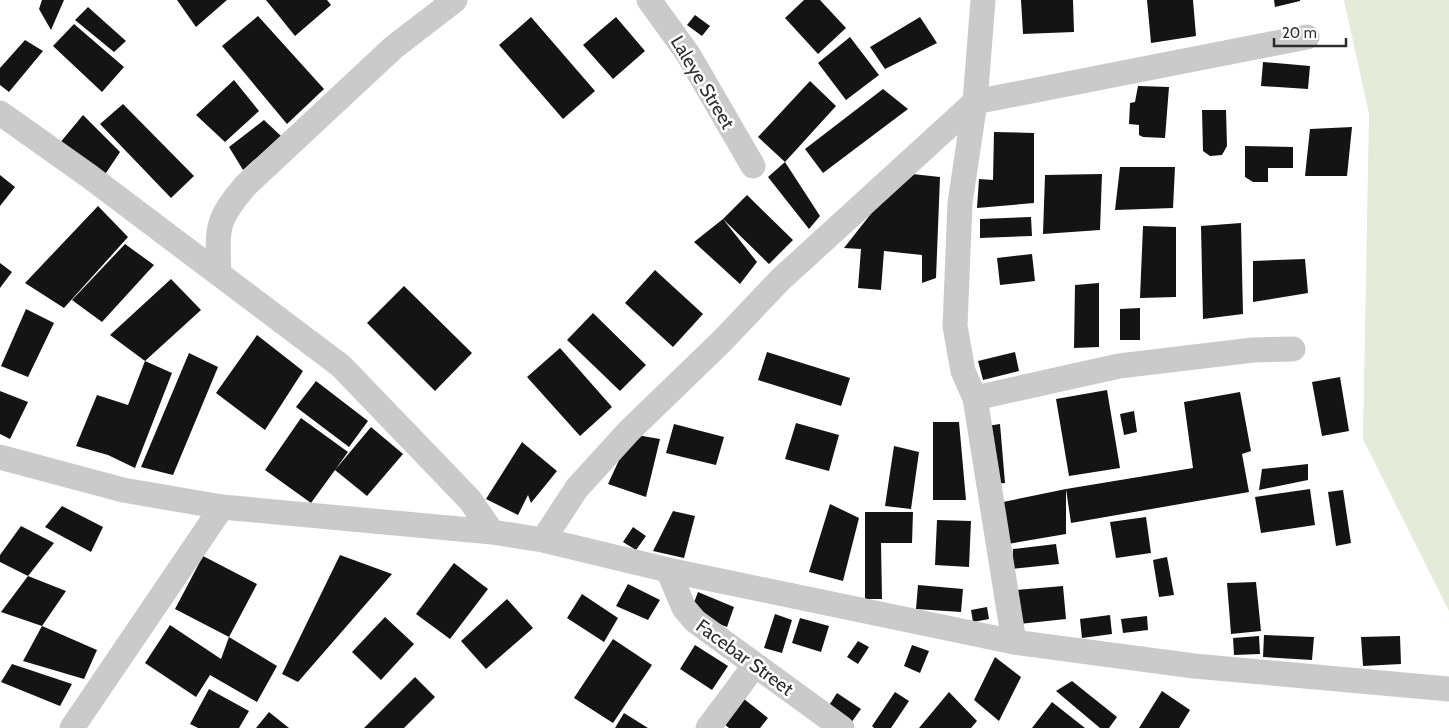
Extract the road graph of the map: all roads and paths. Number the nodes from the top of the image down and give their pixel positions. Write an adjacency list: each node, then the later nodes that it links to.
1 (455, 0): 8 (street)
2 (649, 0): 7 (street, Laleye Street)
3 (983, 0): 5 (street)
4 (1307, 37): 5 (street)
5 (975, 102): 10 (street); 14 (street)
6 (0, 113): 8 (street)
7 (753, 166)
8 (219, 273): 13 (street)
9 (1294, 349): 10 (street)
10 (976, 398): 16 (street)
11 (0, 457): 12 (street)
12 (222, 507): 13 (street); 19 (street)
13 (492, 532): 14 (street)
14 (542, 540): 15 (street)
15 (668, 570): 16 (street); 17 (street, Facebar Street)
16 (1014, 642): 18 (street)
17 (755, 665): 20 (street); 21 (street, Facebar Street)
18 (1449, 689)
19 (72, 728)
20 (708, 728)
21 (842, 728)

